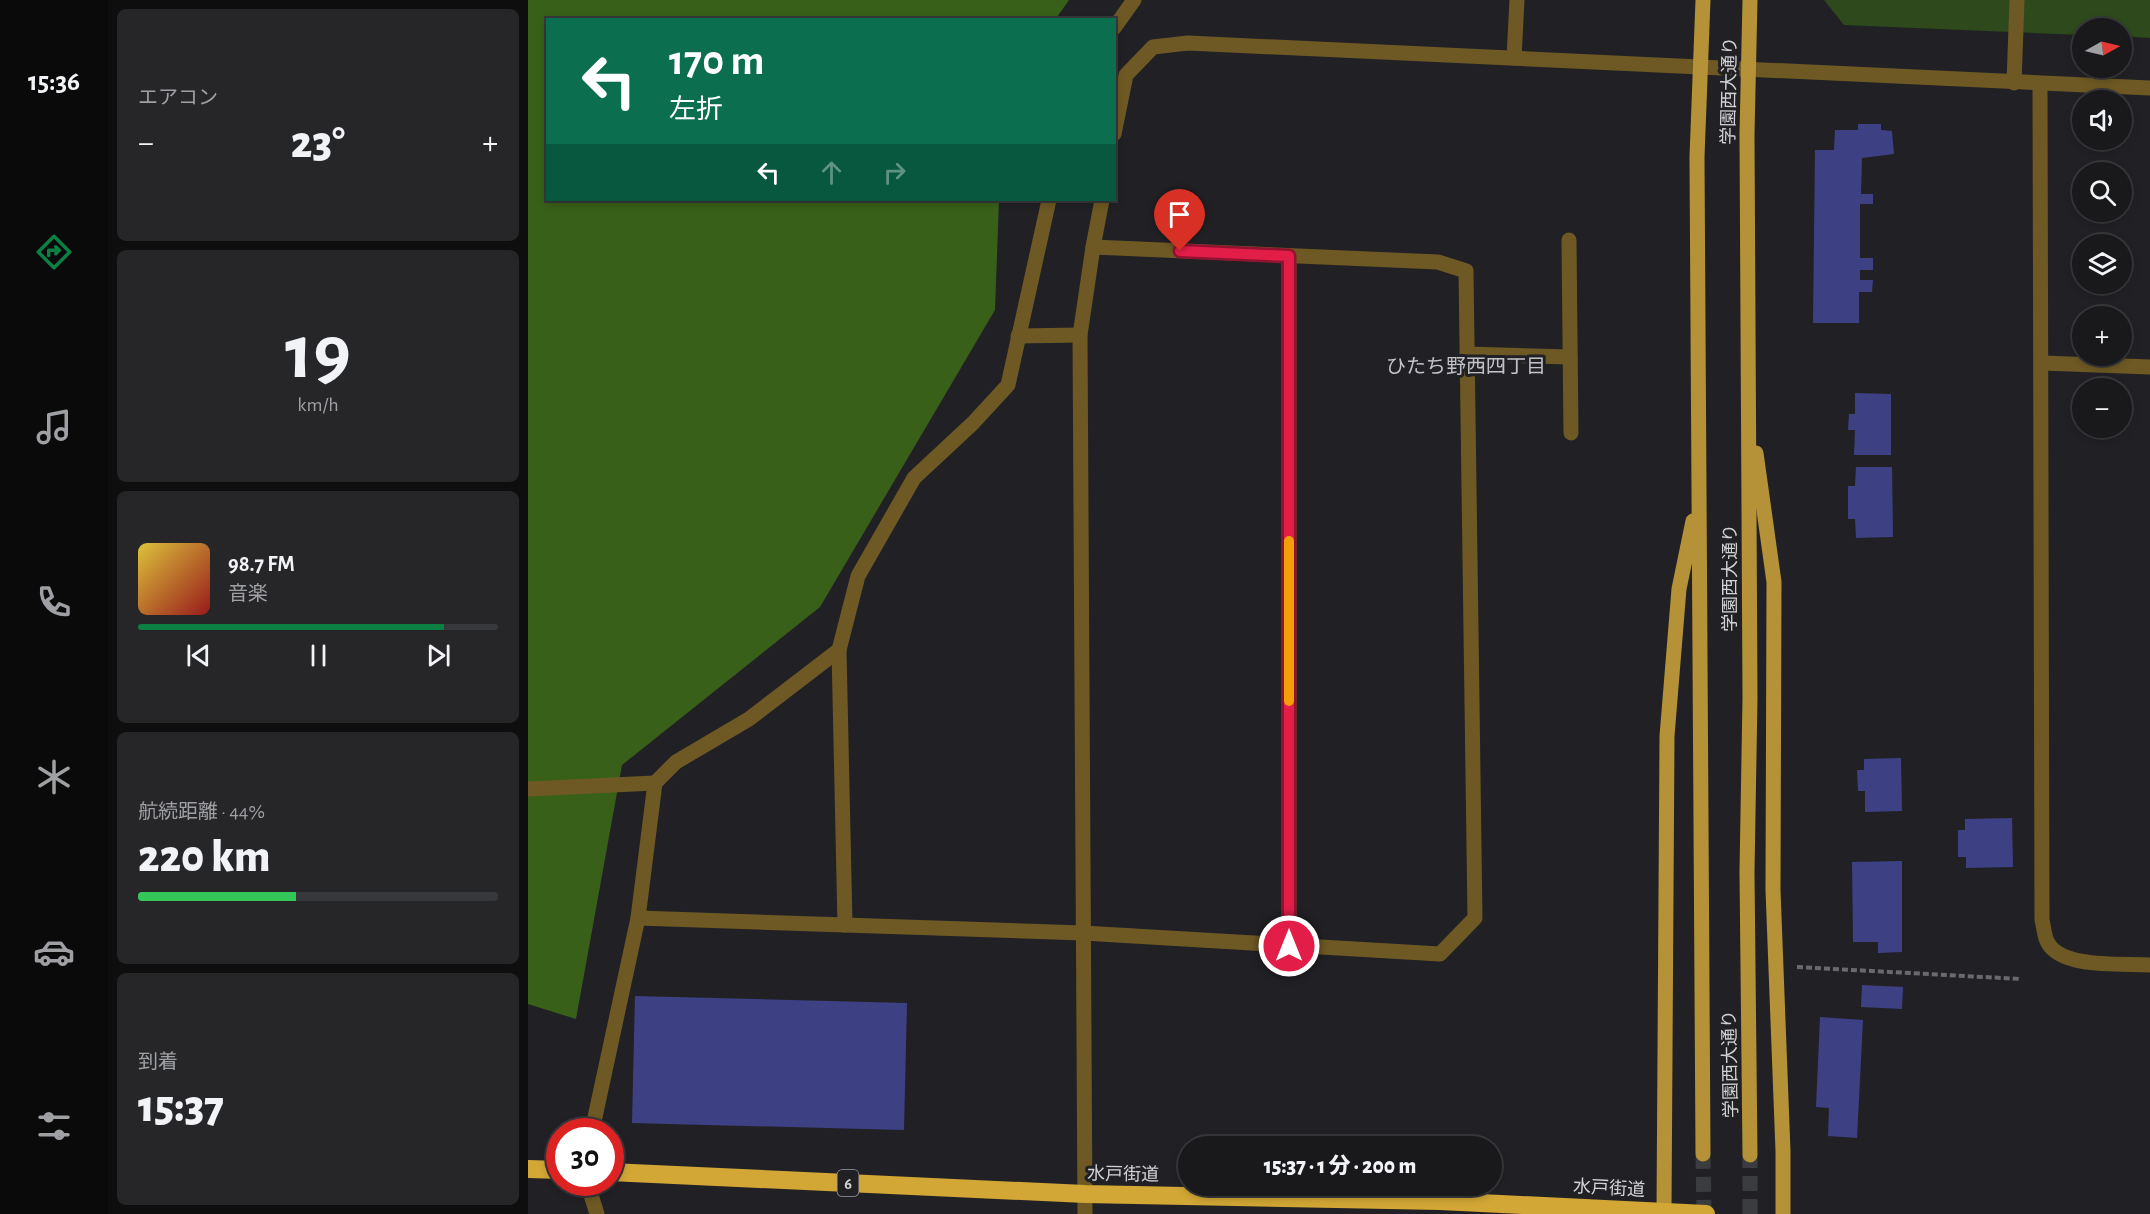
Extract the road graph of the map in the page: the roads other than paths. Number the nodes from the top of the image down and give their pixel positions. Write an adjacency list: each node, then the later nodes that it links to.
1 (1134, 0): 6 (street)
2 (1517, 0): 7 (street)
3 (1703, 0): 8 (main road, 学園西大通り)
4 (1750, 0): 9 (main road, 学園西大通り)
5 (2017, 0): 10 (street)
6 (1116, 25)
7 (1514, 58): 8 (street); 13 (street)
8 (1701, 67): 9 (street); 27 (main road, 学園西大通り)
9 (1748, 69): 10 (street); 25 (main road, 学園西大通り)
10 (2014, 83): 11 (street)
11 (2040, 84): 12 (street); 23 (street)
12 (2150, 88)
13 (1116, 124)
14 (1049, 201): 20 (street)
15 (1102, 201): 17 (street)
16 (1569, 240): 22 (street)
17 (1093, 247): 18 (street); 19 (street)
18 (1289, 256): 21 (street); 34 (street)
19 (1080, 335): 20 (street); 33 (street)
20 (1018, 336): 28 (street)
21 (1467, 354): 22 (street); 34 (street)
22 (1570, 357): 26 (street)
23 (2042, 363): 24 (street); 35 (street)
24 (2150, 367)
25 (1748, 390): 38 (main road, 学園西大通り); 48 (main road)
26 (1571, 433)
27 (1700, 491): 37 (main road, 学園西大通り); 44 (main road)
28 (839, 650): 29 (street); 32 (street)
29 (656, 783): 30 (street); 31 (street)
30 (528, 789)
31 (638, 918): 32 (street); 36 (street)
32 (844, 925): 33 (street)
33 (1083, 933): 34 (street); 42 (street)
34 (1289, 946)
35 (2150, 964)
36 (595, 1118)
37 (1703, 1154)
38 (1750, 1155)
39 (528, 1169): 40 (highway)
40 (546, 1170)
41 (624, 1173): 42 (highway, 水戸街道 / 6)
42 (1085, 1194): 44 (highway, 水戸街道 / 6); 46 (street)
43 (591, 1196): 45 (street)
44 (1664, 1213): 47 (highway, 水戸街道 / 6)
45 (597, 1214)
46 (1085, 1214)
47 (1706, 1214)
48 (1783, 1214)

